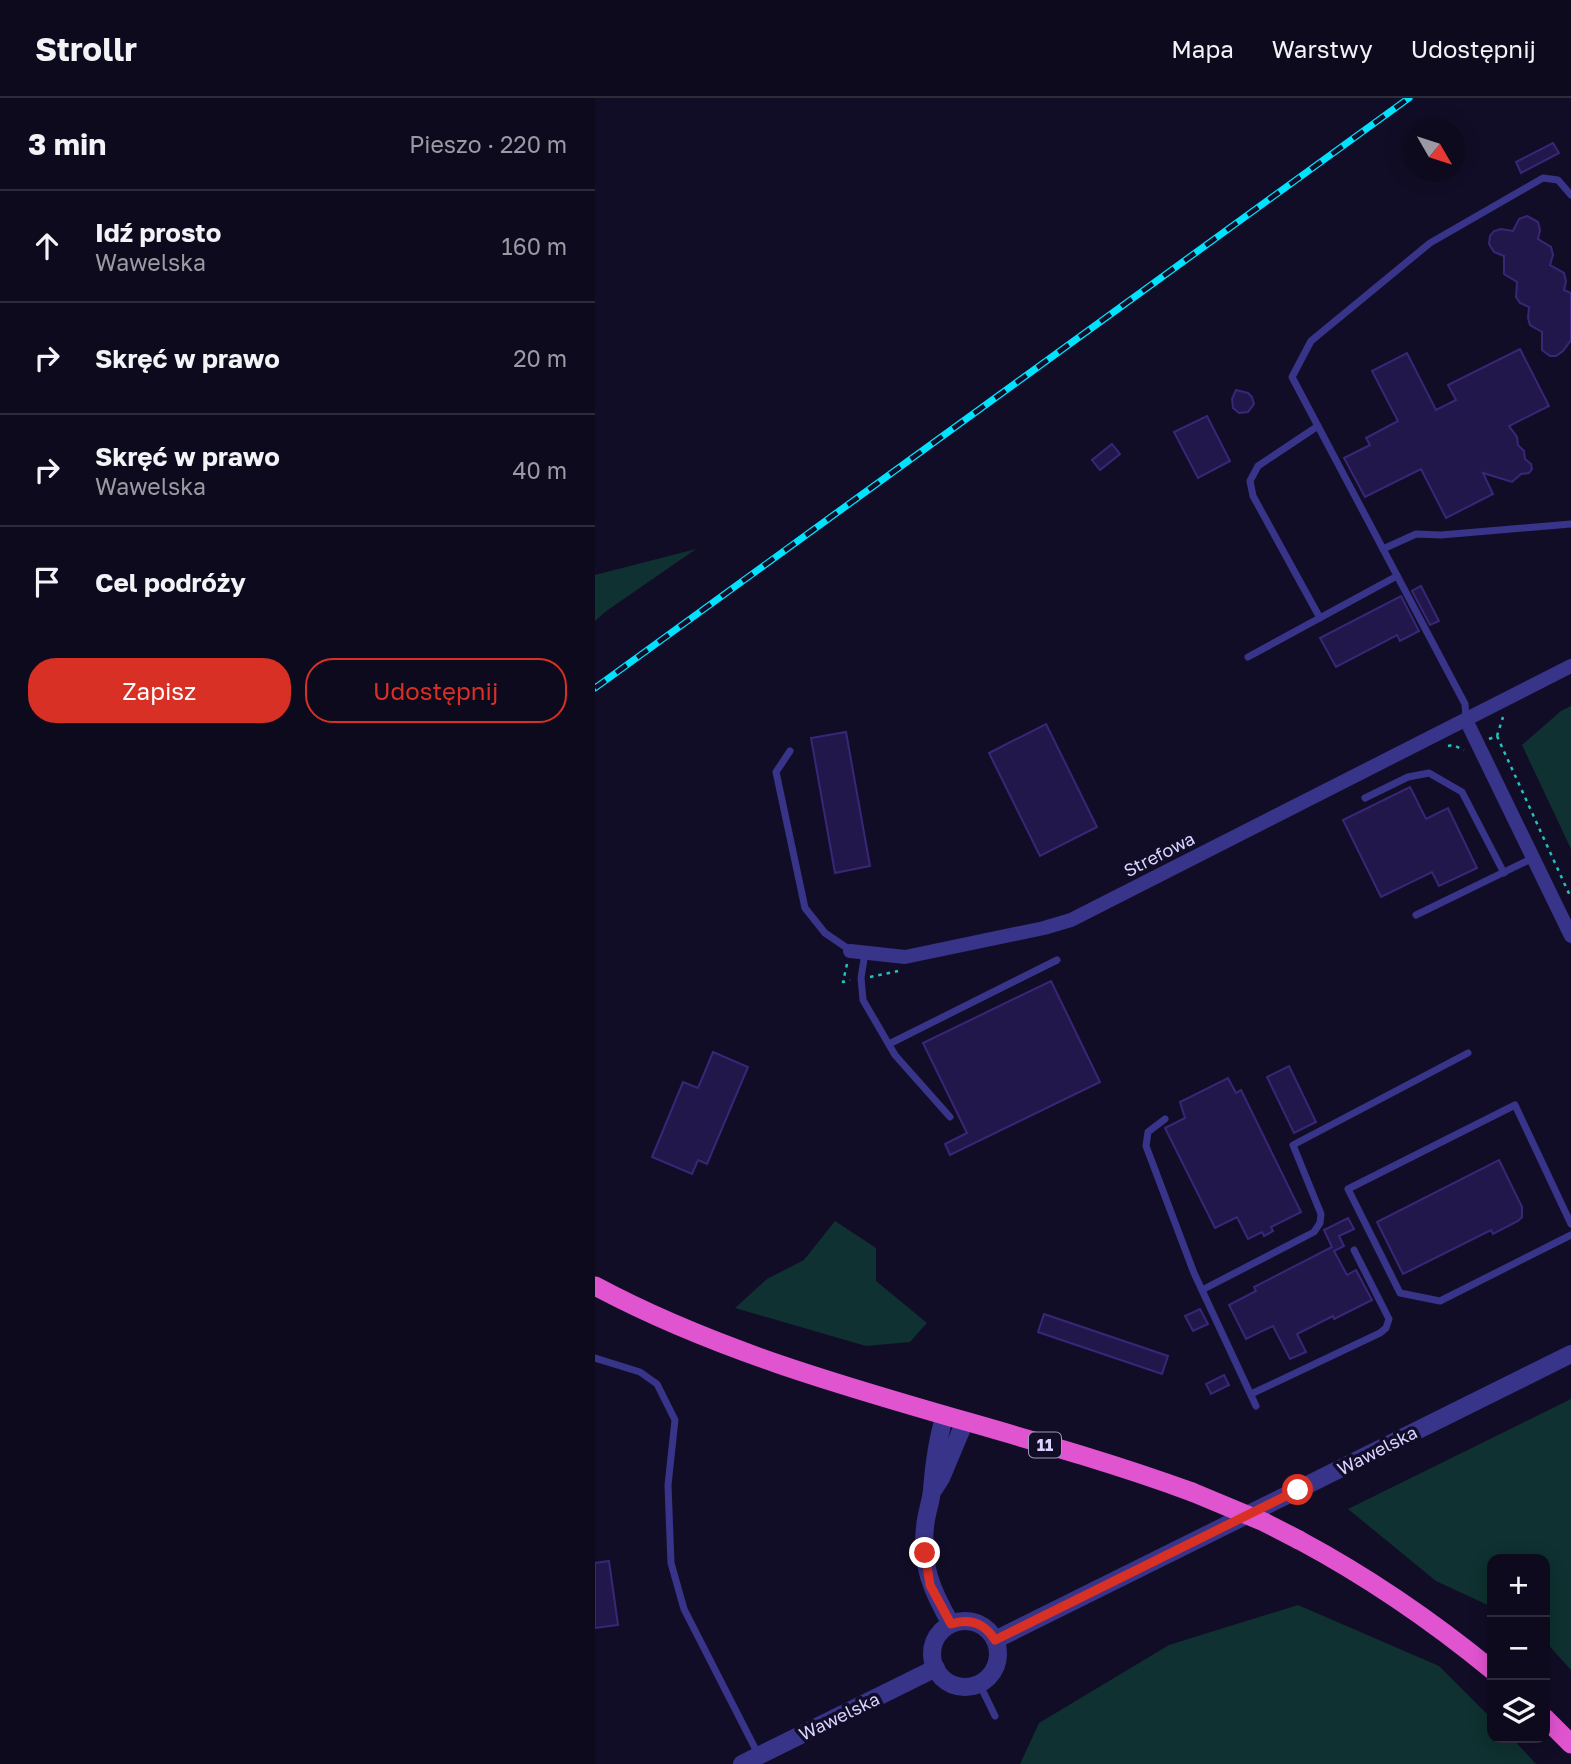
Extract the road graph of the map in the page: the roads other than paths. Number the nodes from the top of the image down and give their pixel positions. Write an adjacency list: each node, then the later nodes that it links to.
1 (1571, 195): 2 (lane)
2 (1318, 426): 4 (lane); 6 (lane)
3 (1571, 524): 4 (lane)
4 (1383, 549): 5 (lane)
5 (1397, 576): 6 (lane); 9 (lane)
6 (1320, 618): 7 (lane)
7 (1248, 657)
8 (1571, 666): 9 (street, Strefowa)
9 (1466, 720): 12 (street); 16 (street, Strefowa)
10 (790, 751): 16 (lane)
11 (1365, 798): 13 (lane)
12 (1533, 858): 13 (lane); 15 (street)
13 (1504, 873): 14 (lane)
14 (1416, 915)
15 (1571, 936)
16 (858, 952): 18 (lane)
17 (1057, 960): 18 (lane)
18 (888, 1044): 20 (lane)
19 (1468, 1053): 26 (lane)
20 (950, 1117)
21 (1165, 1119): 26 (lane)
22 (1571, 1224): 23 (lane)
23 (1571, 1235)
24 (1354, 1250): 29 (lane)
25 (595, 1286): 31 (highway, 11)
26 (1202, 1290): 29 (lane)
27 (1571, 1354): 35 (street, Wawelska)
28 (595, 1358): 42 (lane)
29 (1251, 1394): 30 (lane)
30 (1256, 1406)
31 (945, 1415): 32 (highway, 11); 33 (street)
32 (965, 1422): 33 (street); 36 (highway, 11, bridge)
33 (932, 1492): 34 (street)
34 (951, 1624): 35 (street); 37 (street)
35 (995, 1640): 38 (street)
36 (1487, 1666)
37 (936, 1668): 38 (street); 42 (street, Wawelska)
38 (979, 1683): 39 (lane)
39 (995, 1716)
40 (1550, 1723): 41 (highway)
41 (1571, 1744)
42 (762, 1760): 43 (street, Wawelska)
43 (742, 1764)

